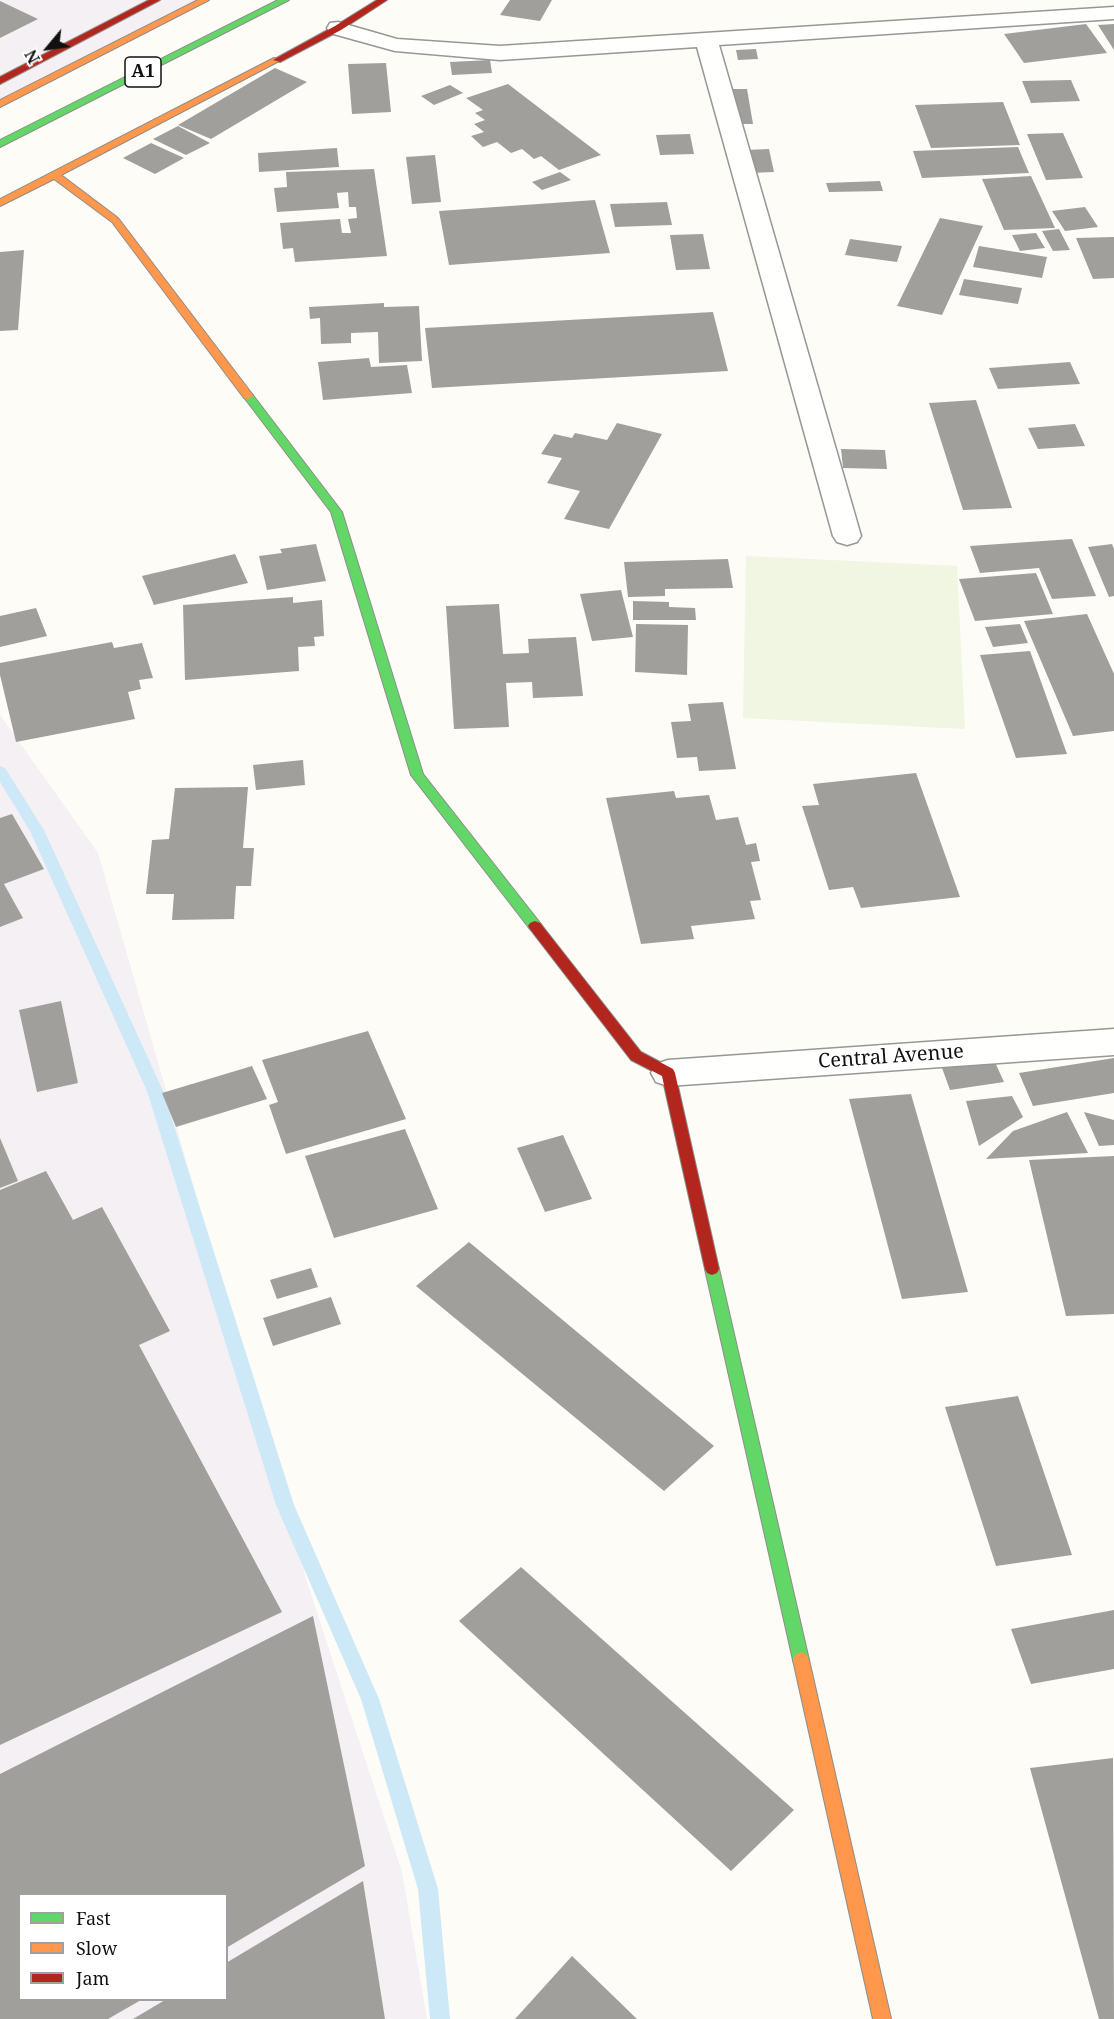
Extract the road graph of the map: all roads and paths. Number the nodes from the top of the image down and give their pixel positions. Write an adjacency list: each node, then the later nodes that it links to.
1 (156, 0): 8 (street)
2 (205, 0): 9 (street, A1)
3 (285, 0): 10 (street, A1)
4 (383, 0): 6 (street)
5 (1114, 13): 7 (street)
6 (338, 28): 7 (street); 11 (street)
7 (706, 39): 13 (street)
8 (0, 81)
9 (0, 104)
10 (0, 144)
11 (54, 175): 12 (street); 15 (street)
12 (0, 203)
13 (847, 536)
14 (1114, 1042): 15 (street, Central Avenue)
15 (668, 1073): 16 (street)
16 (882, 2019)

